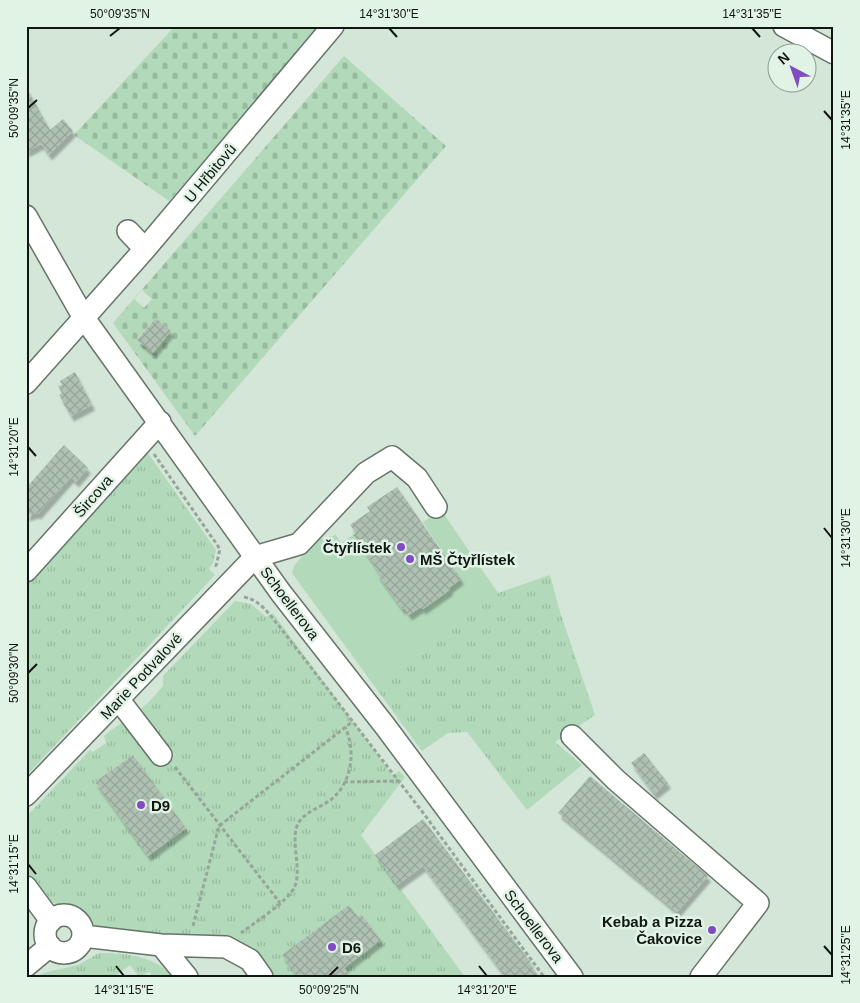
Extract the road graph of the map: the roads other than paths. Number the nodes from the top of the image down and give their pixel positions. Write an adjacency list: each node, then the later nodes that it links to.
1 (333, 26): 6 (street, U Hřbitovů)
2 (784, 26): 3 (street)
3 (834, 53)
4 (26, 216): 7 (street, Schoellerova)
5 (128, 231): 6 (street)
6 (145, 249): 7 (street, U Hřbitovů)
7 (84, 318): 8 (street, U Hřbitovů); 9 (street, Schoellerova)
8 (26, 383)
9 (160, 422): 11 (street, Schoellerova); 12 (street, Šircova)
10 (436, 507): 11 (street)
11 (255, 557): 13 (street, Marie Podvalové); 25 (street, Schoellerova)
12 (26, 570)
13 (119, 700): 15 (street); 16 (street, Marie Podvalové)
14 (572, 736): 26 (street)
15 (161, 755)
16 (26, 795)
17 (26, 887): 18 (street)
18 (51, 921): 19 (street); 21 (street)
19 (83, 936): 20 (street); 21 (street)
20 (161, 945): 23 (street); 24 (street)
21 (50, 946): 22 (street)
22 (26, 966)
23 (187, 977)
24 (262, 977)
25 (572, 977)
26 (700, 977)

